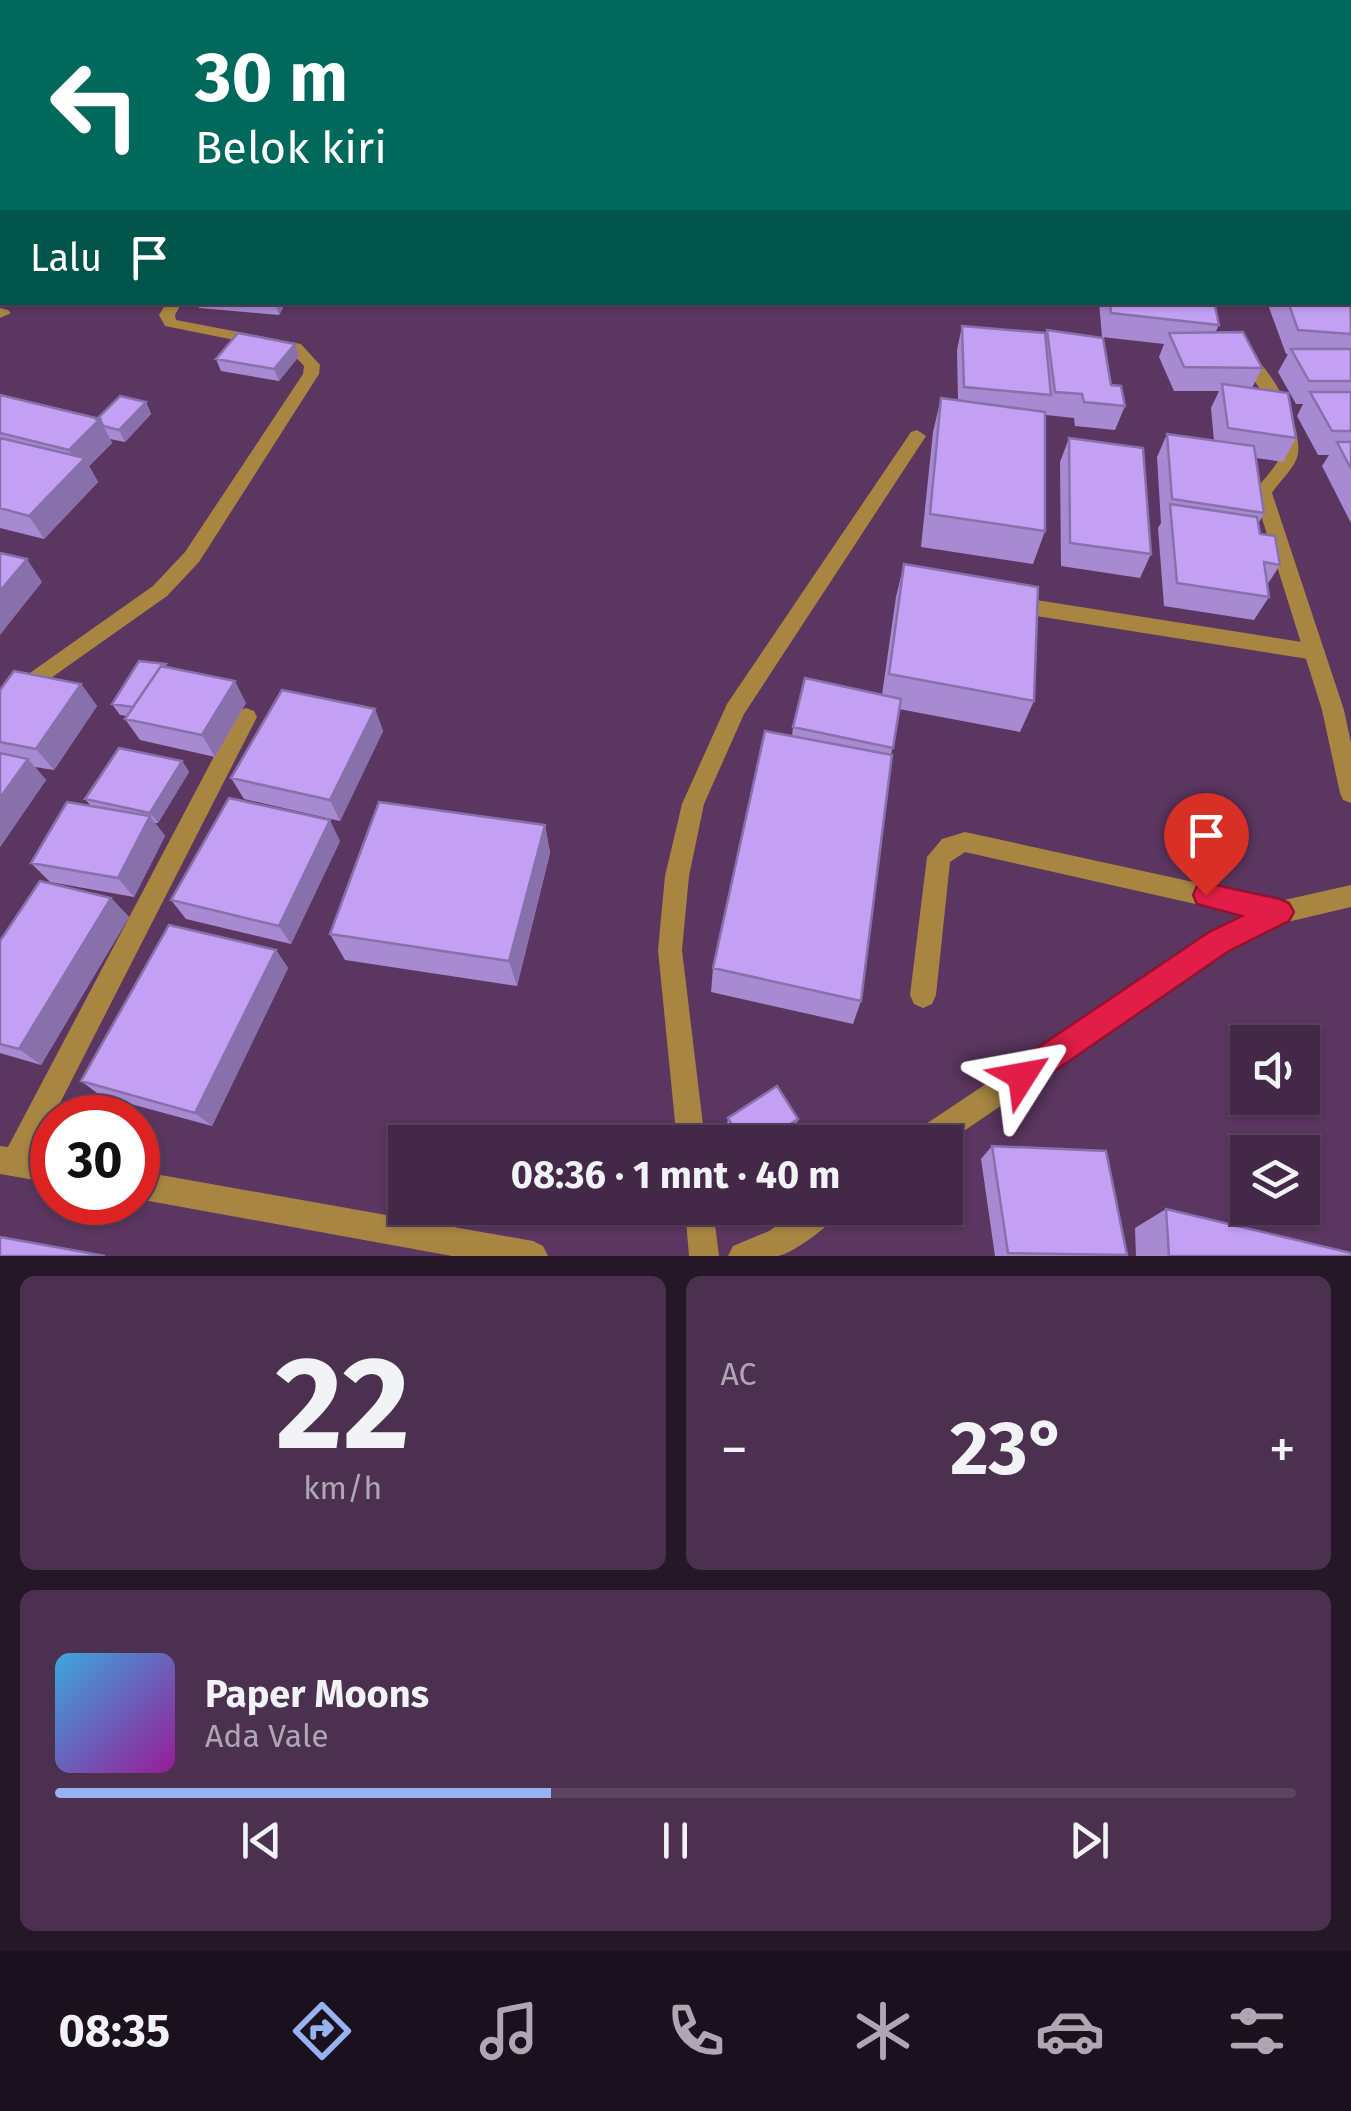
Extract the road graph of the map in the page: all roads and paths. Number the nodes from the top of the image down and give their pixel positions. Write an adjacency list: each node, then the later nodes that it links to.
1 (172, 305): 6 (street)
2 (1223, 340): 5 (street)
3 (917, 436): 12 (street)
4 (1030, 607): 5 (street)
5 (1315, 652): 8 (street)
6 (0, 705)
7 (246, 717): 14 (street)
8 (1351, 794)
9 (1351, 896): 10 (street)
10 (1280, 912): 11 (street); 13 (street)
11 (923, 994)
12 (689, 1125)
13 (949, 1125)
14 (7, 1161)
15 (160, 1189): 18 (street)
16 (701, 1225): 19 (street)
17 (803, 1225): 20 (street)
18 (533, 1256)
19 (704, 1256)
20 (744, 1256)

